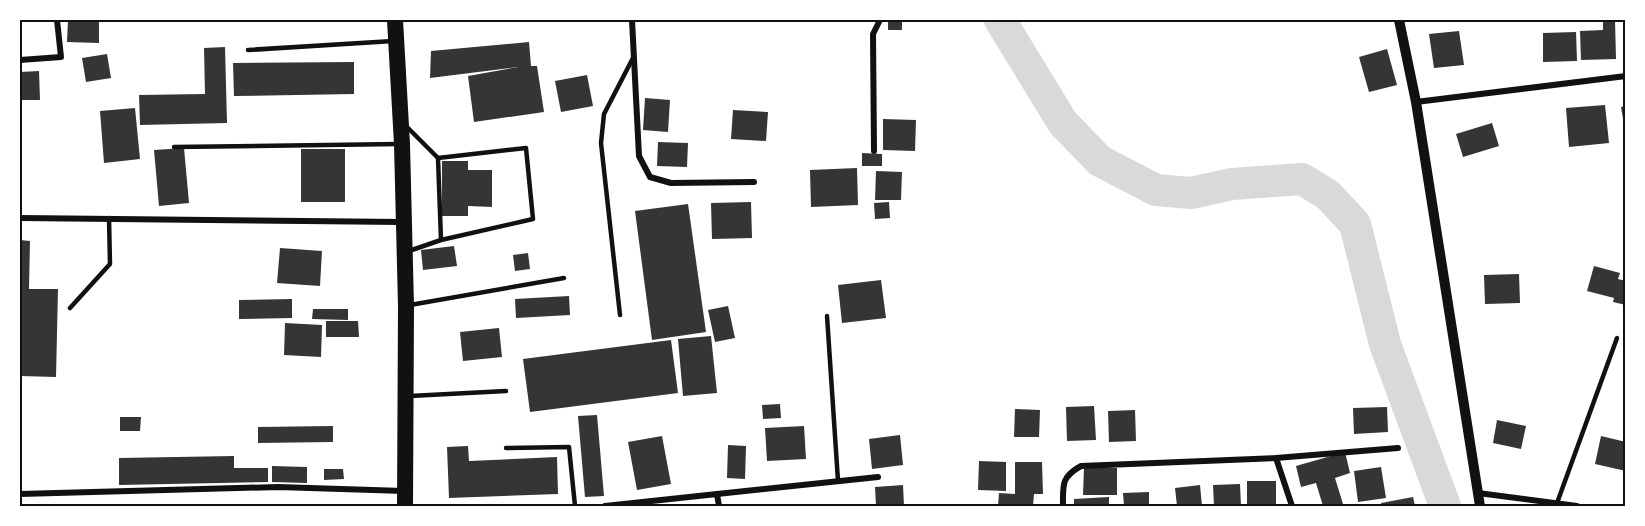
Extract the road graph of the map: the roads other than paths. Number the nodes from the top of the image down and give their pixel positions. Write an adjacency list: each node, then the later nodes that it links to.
1 (57, 20): 9 (street)
2 (395, 20): 6 (highway)
3 (632, 20): 8 (street)
4 (880, 20): 15 (street)
5 (1399, 20): 11 (street)
6 (396, 41): 7 (lane); 12 (highway)
7 (248, 50)
8 (634, 56): 17 (street); 26 (lane)
9 (20, 60)
10 (1626, 76): 11 (street)
11 (1416, 102): 36 (street)
12 (400, 121): 13 (highway); 16 (lane)
13 (402, 144): 14 (lane); 20 (highway)
14 (174, 147)
15 (874, 152)
16 (438, 158): 21 (lane); 21 (lane)
17 (754, 182)
18 (20, 218): 19 (street)
19 (109, 218): 20 (street); 25 (lane)
20 (403, 222): 22 (highway)
21 (441, 240): 22 (lane)
22 (404, 253): 24 (highway)
23 (564, 278): 24 (lane)
24 (406, 306): 30 (highway)
25 (70, 308)
26 (620, 315)
27 (827, 316): 35 (lane)
28 (1617, 338): 40 (lane)
29 (506, 391): 30 (lane)
30 (407, 396): 39 (highway)
31 (506, 448): 41 (lane)
32 (1398, 448): 33 (street)
33 (1276, 458): 44 (street); 45 (street)
34 (878, 477): 35 (street)
35 (838, 481): 38 (street)
36 (1477, 493): 40 (street); 46 (street)
37 (20, 494): 39 (street)
38 (717, 494): 42 (street); 43 (street)
39 (405, 499)
40 (1557, 503): 47 (street)
41 (575, 507)
42 (605, 507)
43 (719, 507)
44 (1063, 507)
45 (1292, 507)
46 (1480, 507)
47 (1577, 507)

